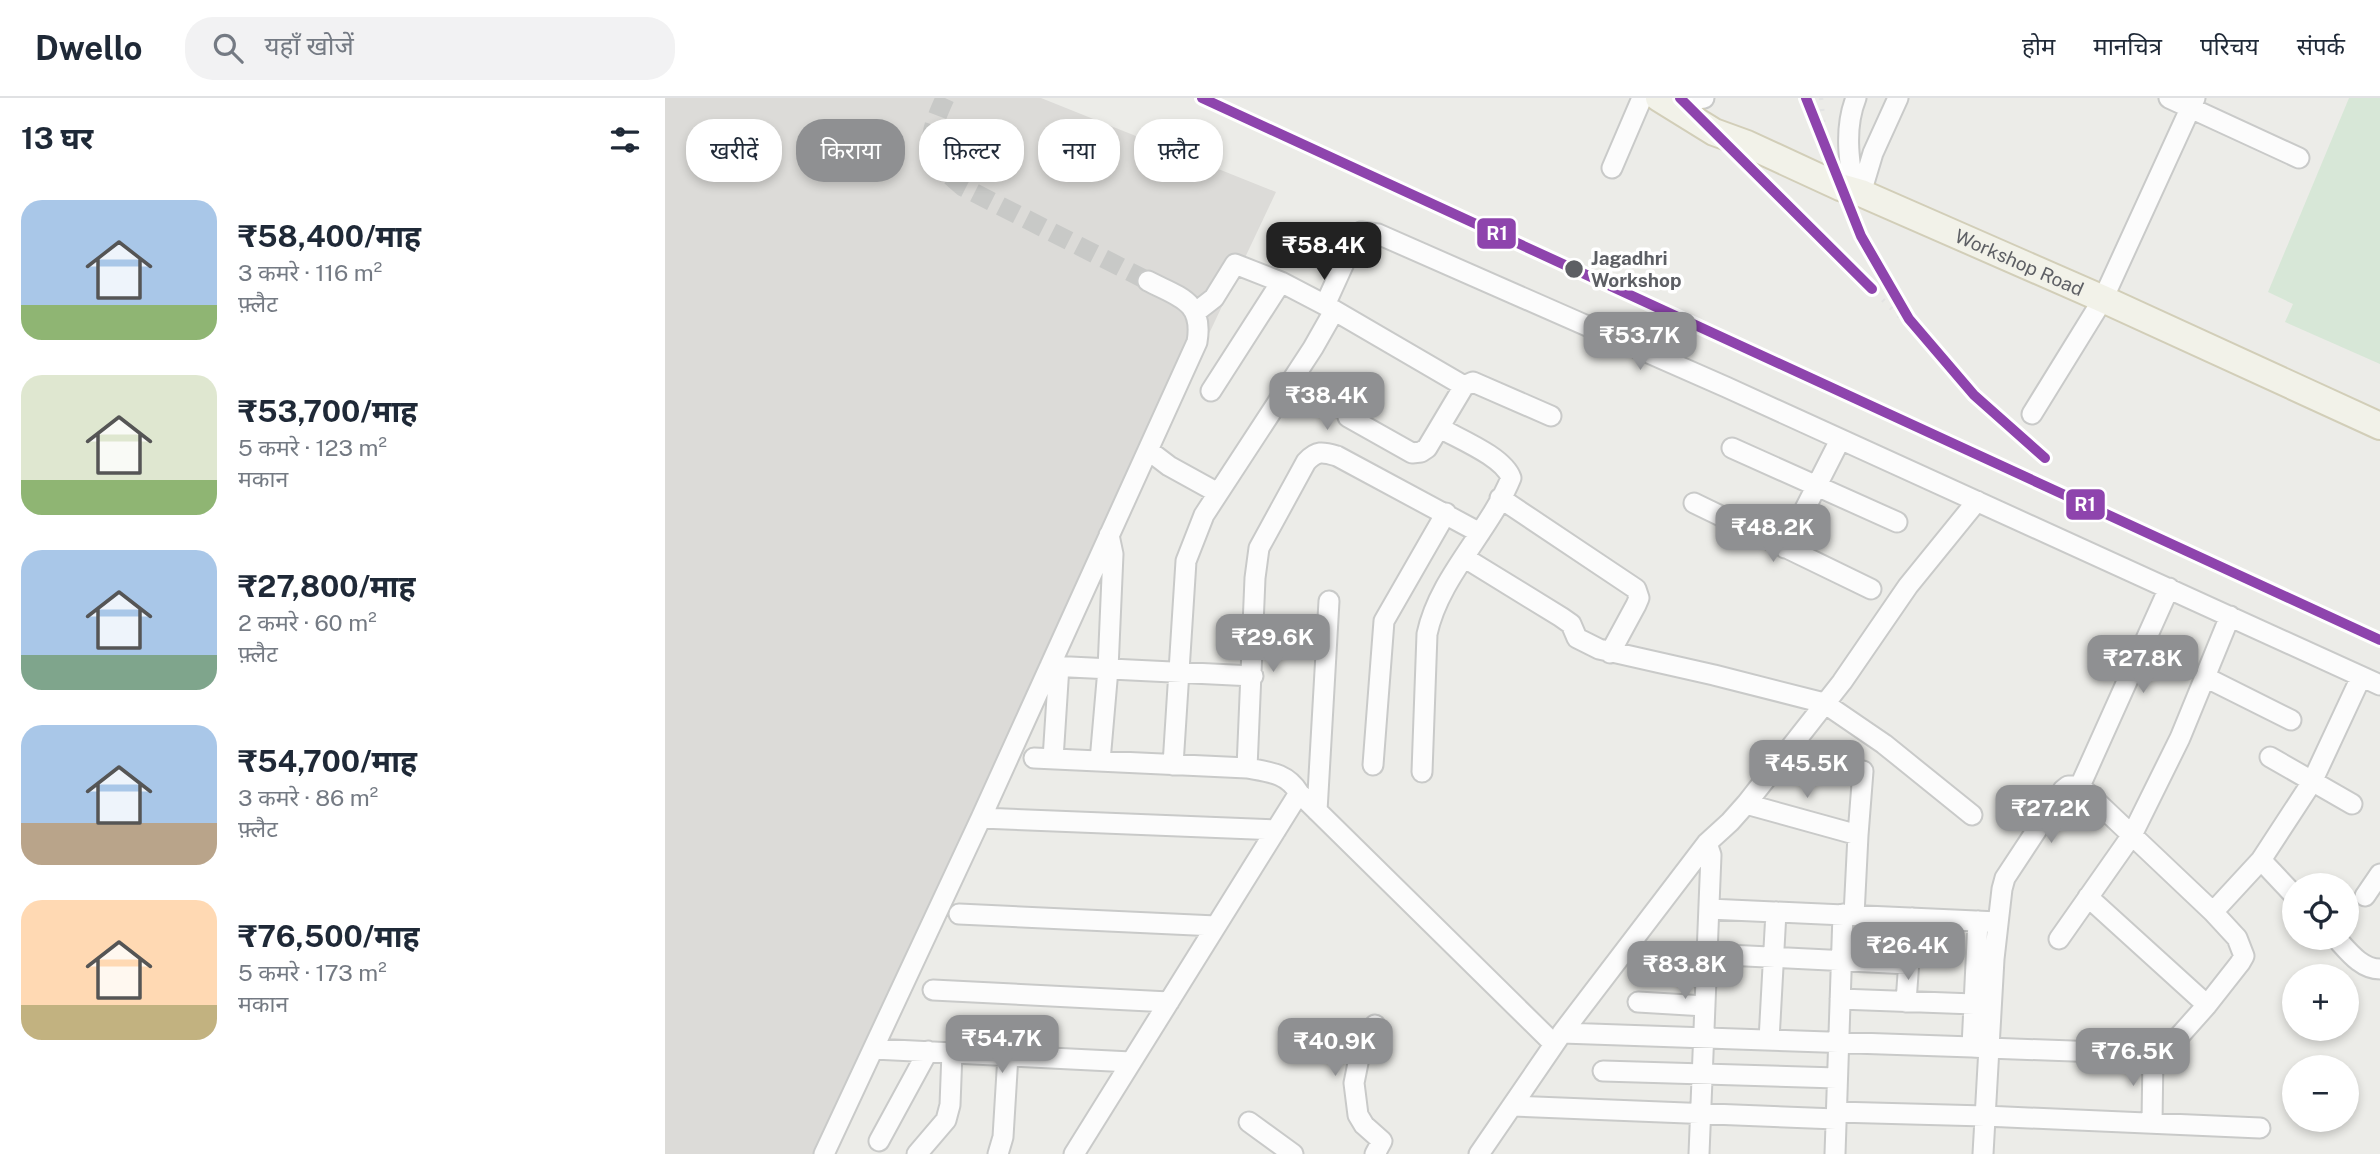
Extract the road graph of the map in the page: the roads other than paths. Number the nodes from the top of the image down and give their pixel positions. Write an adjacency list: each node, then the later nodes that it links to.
1 (1654, 98): 2 (street); 8 (street); 9 (main road, Workshop Road)
2 (1704, 98)
3 (1856, 98): 9 (street)
4 (1898, 98): 9 (street)
5 (2169, 98): 6 (street)
6 (2193, 103): 7 (street); 12 (street)
7 (2299, 158)
8 (1612, 167)
9 (1857, 192): 12 (main road, Workshop Road)
10 (1148, 281): 14 (street)
11 (1281, 282): 13 (street); 14 (street); 16 (street)
12 (2103, 299): 17 (street); 20 (main road, Workshop Road)
13 (1329, 308): 15 (street); 22 (street); 26 (street)
14 (1196, 312): 24 (street)
15 (1464, 386): 18 (street); 21 (street)
16 (1211, 391)
17 (2032, 415)
18 (1551, 416)
19 (1348, 417): 21 (street)
20 (2380, 426)
21 (1440, 428): 27 (street)
22 (1840, 440): 25 (street); 28 (street)
23 (1732, 448): 25 (street)
24 (1148, 450): 26 (street); 33 (street)
25 (1818, 487): 31 (street); 34 (street)
26 (1218, 493): 43 (street)
27 (1500, 498): 32 (street); 40 (street)
28 (1977, 501): 36 (street); 48 (street)
29 (1694, 503): 34 (street)
30 (1446, 513): 32 (street); 44 (street); 53 (street)
31 (1897, 522)
32 (1480, 533): 35 (street)
33 (1109, 536): 41 (street); 42 (street)
34 (1785, 548): 37 (street)
35 (1465, 558): 40 (street); 56 (street)
36 (2169, 588): 39 (street); 58 (street)
37 (1871, 589)
38 (1329, 601): 62 (street)
39 (2230, 616): 45 (street); 46 (street)
40 (1610, 653): 48 (street)
41 (1054, 666): 42 (street); 51 (street); 64 (street)
42 (1108, 669): 43 (street); 51 (street)
43 (1179, 672): 44 (street); 52 (street)
44 (1253, 676): 54 (street)
45 (2205, 677): 49 (street); 67 (street)
46 (2361, 677): 47 (street); 57 (street)
47 (2380, 685)
48 (1824, 704): 60 (street); 63 (street)
49 (2291, 720)
50 (2270, 757): 57 (street)
51 (1100, 761): 52 (street)
52 (1173, 765): 54 (street)
53 (1373, 765)
54 (1247, 768): 59 (street)
55 (1863, 771): 66 (street)
56 (1422, 772)
57 (2312, 782): 61 (street); 69 (street)
58 (2080, 786): 67 (street); 81 (street)
59 (1299, 793): 62 (street); 65 (street)
60 (1745, 804): 66 (street); 68 (street)
61 (2352, 804)
62 (1317, 811): 99 (street)
63 (1972, 815)
64 (981, 818): 65 (street); 104 (street)
65 (1276, 830): 82 (street)
66 (1857, 835): 78 (street)
67 (2132, 835): 73 (street); 76 (street)
68 (1707, 843): 74 (street); 99 (street)
69 (2261, 860): 71 (street); 76 (street)
70 (2380, 874): 72 (street)
71 (2282, 882)
72 (2365, 896)
73 (2088, 898): 83 (street); 96 (street)
74 (1709, 909): 75 (street); 85 (street)
75 (1776, 912): 78 (street); 86 (street)
76 (2213, 912): 96 (street)
77 (959, 914): 82 (street)
78 (1849, 914): 79 (street); 87 (street)
79 (1912, 918): 80 (street); 88 (street)
80 (1978, 921): 81 (street); 95 (street)
81 (1998, 922): 103 (street)
82 (1216, 926): 92 (street)
83 (2059, 939)
84 (2347, 950): 89 (street)
85 (1707, 954): 86 (street); 97 (street)
86 (1773, 956): 87 (street); 101 (street)
87 (1842, 960): 88 (street); 91 (street)
88 (1909, 964): 94 (street)
89 (2380, 968)
90 (933, 990): 92 (street)
91 (1840, 999): 94 (street); 102 (street)
92 (1168, 1002): 109 (street)
93 (1638, 1002): 97 (street)
94 (1906, 1002): 95 (street)
95 (1974, 1004): 103 (street)
96 (2207, 1005): 107 (street)
97 (1705, 1006): 100 (street)
98 (1375, 1025): 126 (street)
99 (1558, 1038): 100 (street); 113 (street)
100 (1704, 1038): 101 (street); 111 (street)
101 (1769, 1040): 102 (street)
102 (1839, 1042): 103 (street); 112 (street)
103 (1980, 1047): 107 (street); 116 (street)
104 (874, 1049): 105 (street); 122 (street)
105 (928, 1051): 106 (street); 120 (street)
106 (952, 1052): 108 (street); 123 (street)
107 (2153, 1054): 118 (street)
108 (1008, 1055): 109 (street); 121 (street)
109 (1132, 1062): 124 (street)
110 (1603, 1071): 111 (street)
111 (1702, 1074): 112 (street); 114 (street)
112 (1837, 1079): 115 (street)
113 (1512, 1106): 114 (street); 127 (street)
114 (1701, 1113): 115 (street); 128 (street)
115 (1836, 1116): 116 (street); 129 (street)
116 (1985, 1116): 118 (street); 130 (street)
117 (1249, 1122): 125 (street)
118 (2152, 1123): 119 (street)
119 (2260, 1128)
120 (879, 1141)
121 (1003, 1152)
122 (824, 1154)
123 (917, 1154)
124 (1074, 1154)
125 (1293, 1154)
126 (1375, 1154)
127 (1479, 1154)
128 (1699, 1154)
129 (1835, 1154)
130 (1983, 1154)

